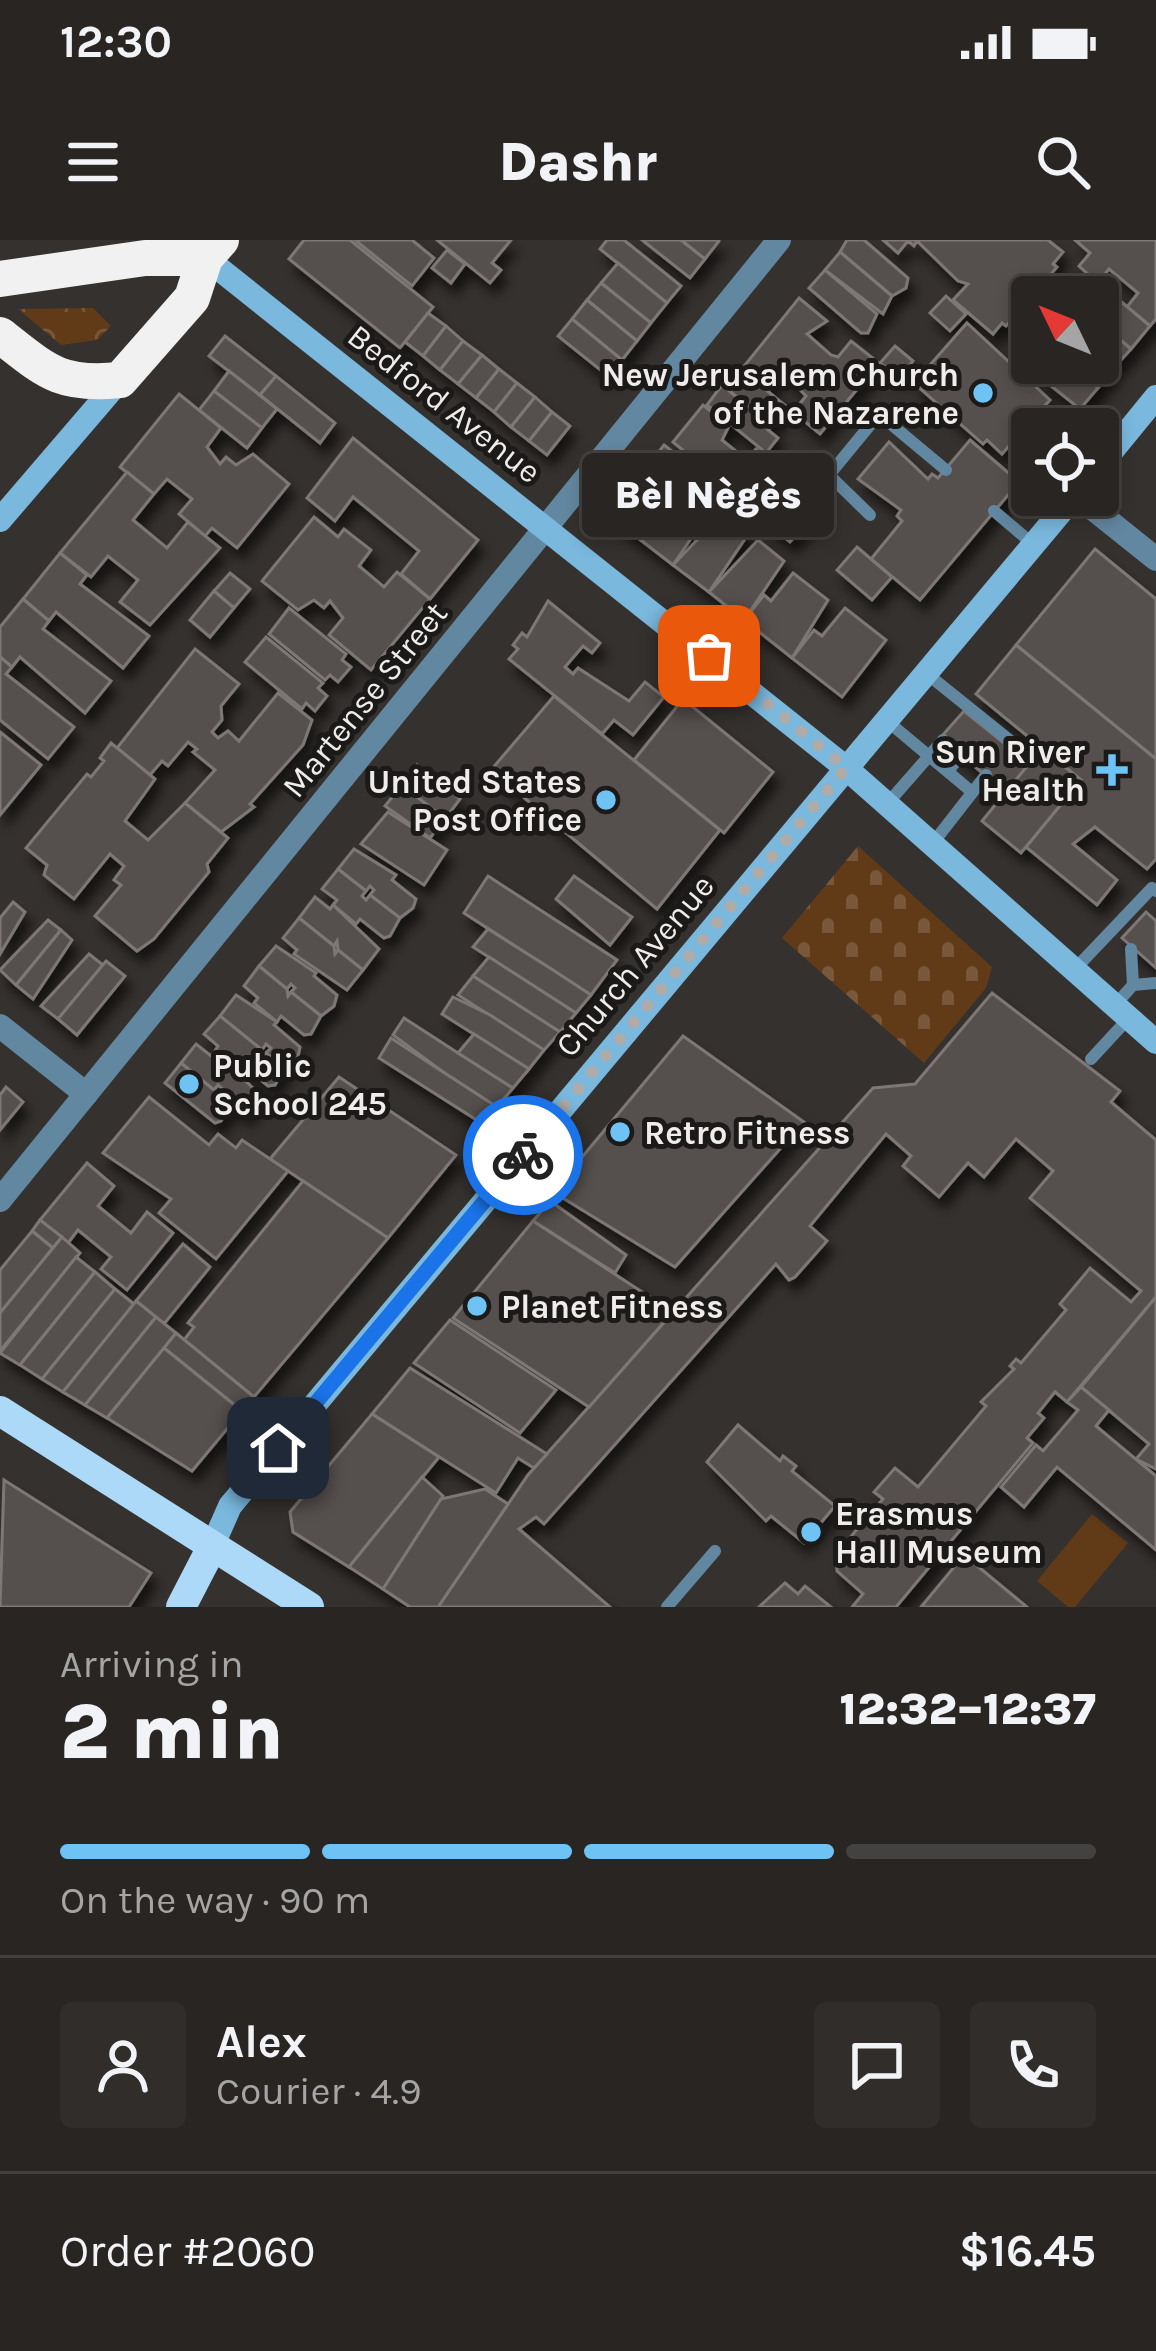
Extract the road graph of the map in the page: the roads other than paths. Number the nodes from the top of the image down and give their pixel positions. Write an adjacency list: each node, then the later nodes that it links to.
1 (779, 240): 14 (street, Martense Street)
2 (203, 246): 3 (highway); 5 (highway); 14 (main road, Bedford Avenue)
3 (0, 279)
4 (0, 335): 5 (highway)
5 (120, 380): 13 (main road)
6 (1156, 398): 7 (main road)
7 (1119, 443)
8 (946, 470): 10 (lane)
9 (994, 511): 15 (lane)
10 (870, 515)
11 (1058, 516): 15 (main road, Church Avenue)
12 (1102, 516): 16 (street)
13 (0, 520)
14 (548, 525): 23 (main road, Bedford Avenue); 38 (street, Martense Street)
15 (1034, 544): 17 (main road, Church Avenue)
16 (1156, 560)
17 (926, 673): 18 (main road, Church Avenue); 20 (lane)
18 (886, 720): 22 (lane); 23 (main road, Church Avenue)
19 (943, 740): 22 (lane)
20 (1009, 747)
21 (961, 755): 24 (lane)
22 (930, 756): 24 (lane); 27 (lane)
23 (846, 768): 27 (main road, Bedford Avenue); 41 (main road, Church Avenue)
24 (948, 771): 26 (lane)
25 (986, 775): 26 (lane)
26 (972, 792): 28 (lane)
27 (887, 804): 28 (main road, Bedford Avenue)
28 (932, 844): 31 (main road, Bedford Avenue)
29 (1156, 891): 31 (lane)
30 (1131, 949): 33 (lane)
31 (1075, 969): 34 (main road, Bedford Avenue)
32 (1156, 983): 33 (lane)
33 (1133, 985): 34 (lane)
34 (1122, 1011): 36 (main road, Bedford Avenue); 37 (lane)
35 (0, 1026): 38 (street)
36 (1156, 1042)
37 (1091, 1059)
38 (86, 1094): 39 (street, Martense Street)
39 (0, 1200)
40 (0, 1411): 41 (main road)
41 (212, 1547): 43 (main road, Church Avenue); 44 (main road)
42 (715, 1551): 45 (lane)
43 (181, 1607)
44 (309, 1607)
45 (668, 1607)

